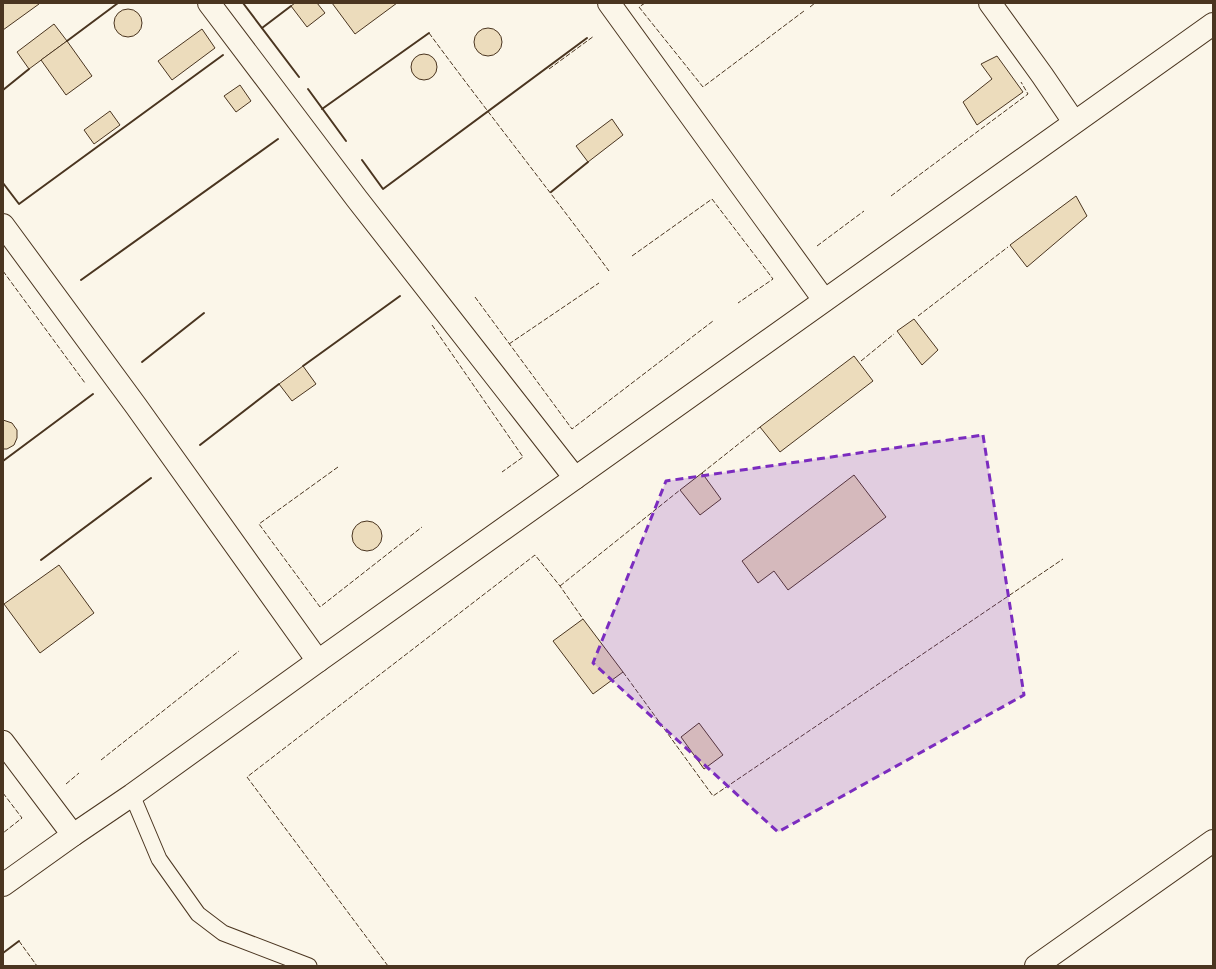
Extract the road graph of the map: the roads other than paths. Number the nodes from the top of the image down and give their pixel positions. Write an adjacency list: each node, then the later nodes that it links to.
1 (209, 3): 8 (street)
2 (609, 3): 7 (street)
3 (990, 3): 5 (street)
4 (1213, 24): 5 (street)
5 (1074, 122): 7 (street)
6 (3, 225): 9 (street)
7 (824, 300): 8 (street)
8 (575, 478): 9 (street)
9 (318, 661): 11 (street)
10 (3, 742): 12 (street)
11 (132, 795): 12 (street); 15 (lane)
12 (72, 835): 14 (street)
13 (1213, 841): 16 (street)
14 (3, 885)
15 (309, 966)
16 (1036, 966)

